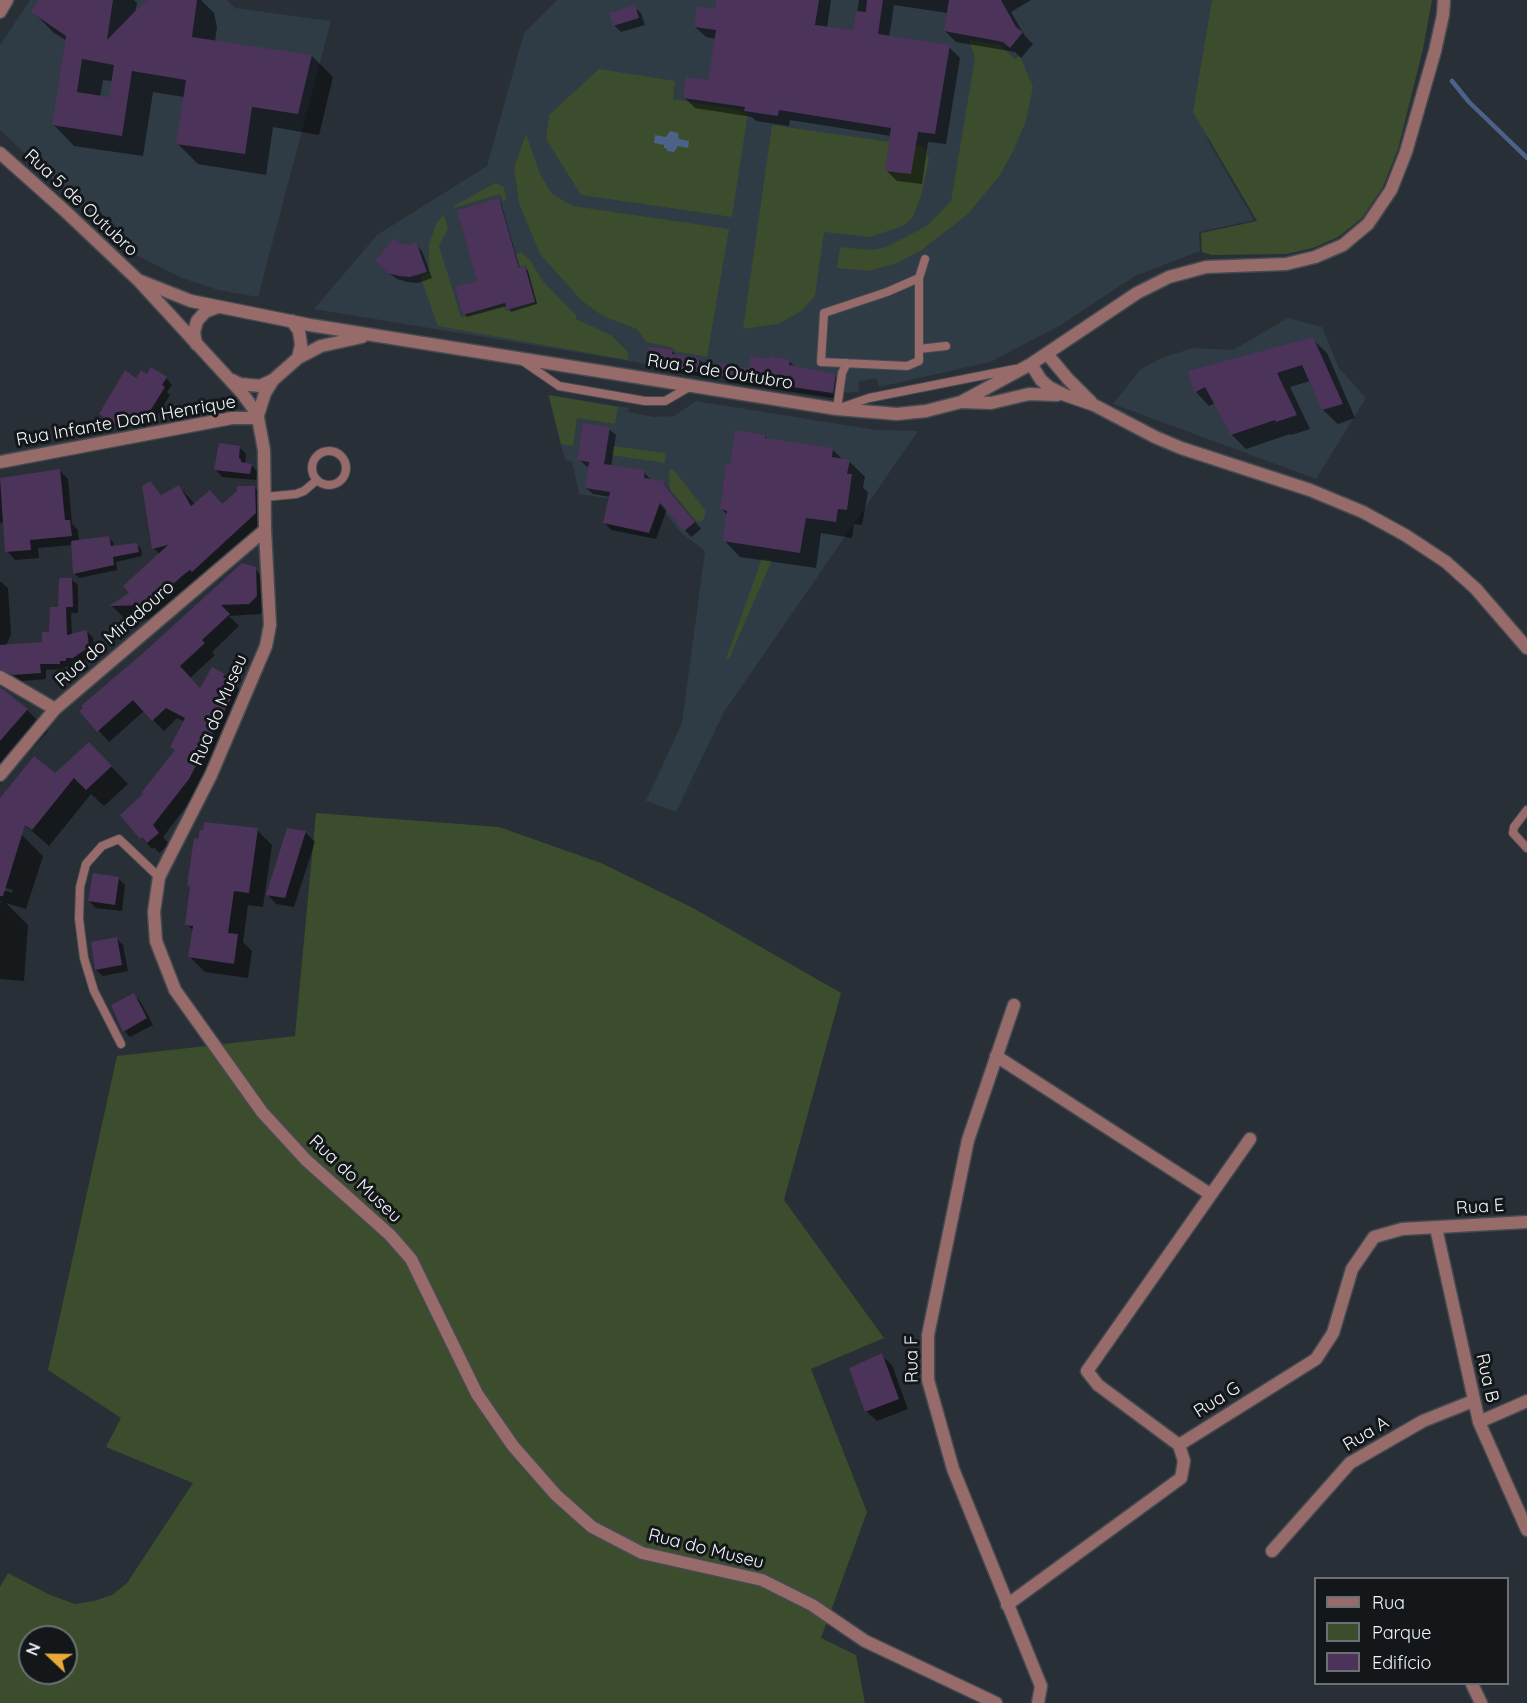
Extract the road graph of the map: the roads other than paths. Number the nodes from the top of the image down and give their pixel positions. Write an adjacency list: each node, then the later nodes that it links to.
1 (7, 0): 3 (street)
2 (1444, 0): 14 (street, Rua 5 de Outubro)
3 (0, 12)
4 (0, 153): 7 (street, Rua 5 de Outubro)
5 (925, 259): 6 (lane)
6 (919, 278): 13 (lane); 17 (lane)
7 (138, 280): 8 (street, Rua 5 de Outubro); 11 (street, Rua 5 de Outubro)
8 (218, 307): 9 (street); 11 (street)
9 (292, 321): 10 (street, Rua 5 de Outubro); 15 (street)
10 (375, 335): 15 (street, Rua 5 de Outubro); 16 (street, Rua 5 de Outubro)
11 (196, 344): 19 (street)
12 (946, 346): 13 (lane)
13 (919, 349): 17 (lane)
14 (1047, 354): 18 (street, Rua 5 de Outubro); 24 (street)
15 (298, 358): 20 (street)
16 (518, 358): 21 (street, Rua 5 de Outubro); 21 (lane)
17 (847, 363): 25 (lane)
18 (1028, 366): 22 (street); 23 (street, Rua 5 de Outubro); 25 (lane)
19 (228, 378): 20 (street); 26 (street)
20 (273, 380): 26 (street)
21 (691, 386): 25 (street, Rua 5 de Outubro)
22 (1065, 395): 23 (street); 24 (street)
23 (961, 402): 25 (street, Rua 5 de Outubro)
24 (1094, 405): 31 (street)
25 (837, 409)
26 (258, 416): 27 (street, Rua Infante Dom Henrique); 29 (street, Rua do Museu)
27 (0, 462)
28 (317, 480): 28 (lane); 29 (lane)
29 (265, 497): 30 (street, Rua do Museu)
30 (265, 530): 33 (street, Rua do Miradouro); 37 (street, Rua do Museu)
31 (1527, 648)
32 (0, 677): 33 (street)
33 (55, 709): 34 (street, Rua do Miradouro)
34 (0, 775)
35 (1527, 810): 36 (lane)
36 (1527, 848)
37 (159, 877): 39 (lane); 53 (street, Rua do Museu)
38 (1014, 1005): 40 (street, Rua F)
39 (121, 1044)
40 (996, 1056): 42 (street); 51 (street, Rua F)
41 (1250, 1139): 42 (street)
42 (1210, 1194): 48 (street)
43 (1527, 1222): 44 (street, Rua E)
44 (1436, 1228): 45 (street, Rua B); 48 (street, Rua G)
45 (1473, 1401): 47 (street, Rua B); 50 (street, Rua A)
46 (1527, 1401): 47 (street)
47 (1479, 1422): 49 (street, Rua B)
48 (1179, 1445): 51 (street)
49 (1527, 1530)
50 (1272, 1551)
51 (1007, 1605): 54 (street, Rua F)
52 (1473, 1685): 55 (street)
53 (996, 1703)
54 (1038, 1703)
55 (1481, 1703)

